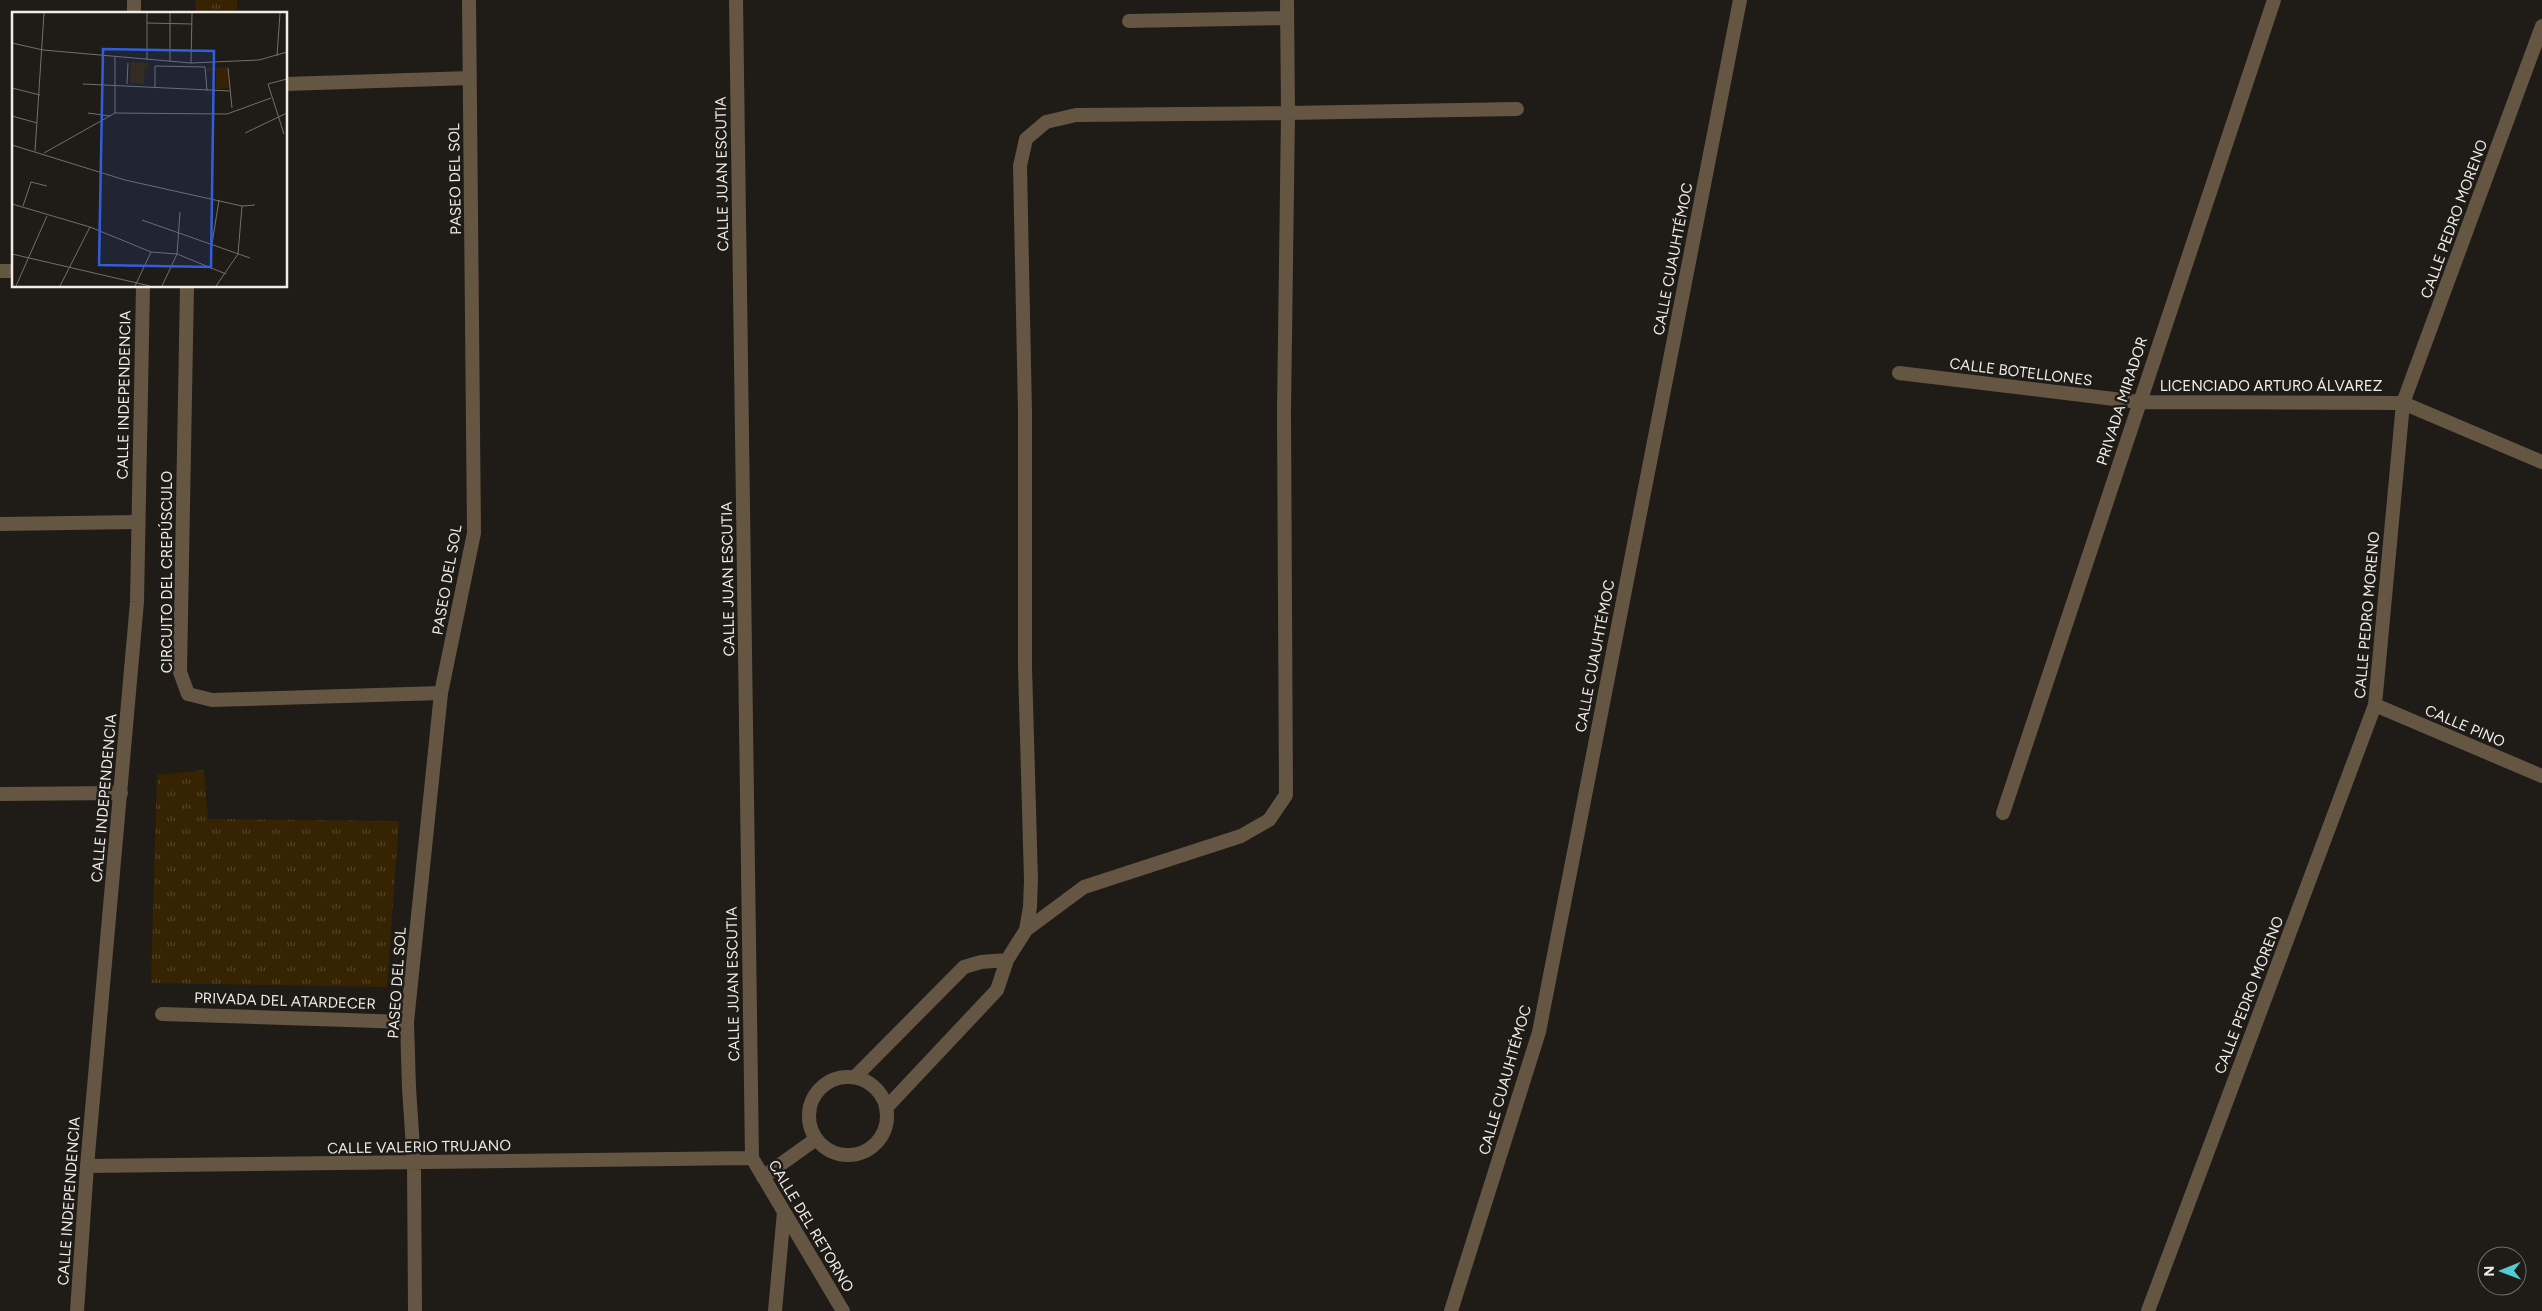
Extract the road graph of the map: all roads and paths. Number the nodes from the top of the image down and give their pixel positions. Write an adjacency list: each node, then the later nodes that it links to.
1 (468, 0): 9 (street, PASEO DEL SOL)
2 (736, 0): 34 (street, CALLE JUAN ESCUTIA)
3 (1287, 0): 6 (street)
4 (1740, 0): 43 (street, CALLE CUAUHTÉMOC)
5 (2274, 0): 16 (street, PRIVADA MIRADOR)
6 (1287, 18): 7 (street); 12 (street)
7 (1129, 21)
8 (2542, 26): 17 (street, CALLE PEDRO MORENO)
9 (470, 78): 10 (street); 21 (street, PASEO DEL SOL)
10 (288, 84)
11 (1517, 109): 12 (street)
12 (1288, 113): 27 (street); 27 (street)
13 (143, 288): 19 (street, CALLE INDEPENDENCIA)
14 (187, 288): 21 (street, CIRCUITO DEL CREPÚSCULO)
15 (1899, 373): 16 (street, CALLE BOTELLONES)
16 (2139, 402): 17 (street, LICENCIADO ARTURO ÁLVAREZ); 26 (street, PRIVADA MIRADOR)
17 (2403, 403): 18 (street); 22 (street, CALLE PEDRO MORENO)
18 (2542, 462)
19 (138, 522): 20 (street); 24 (street, CALLE INDEPENDENCIA)
20 (0, 524)
21 (441, 693): 30 (street, PASEO DEL SOL)
22 (2375, 705): 23 (street, CALLE PINO); 44 (street, CALLE PEDRO MORENO)
23 (2542, 776)
24 (121, 793): 25 (street); 36 (street, CALLE INDEPENDENCIA)
25 (0, 794)
26 (2003, 813)
27 (1026, 930): 28 (street)
28 (1007, 960): 31 (street); 32 (street)
29 (162, 1014): 30 (street, PRIVADA DEL ATARDECER)
30 (407, 1022): 35 (street, PASEO DEL SOL)
31 (855, 1077): 32 (street); 33 (street)
32 (886, 1108): 33 (street)
33 (816, 1139): 37 (street)
34 (752, 1158): 35 (street, CALLE VALERIO TRUJANO); 37 (street, CALLE DEL RETORNO)
35 (414, 1163): 36 (street, CALLE VALERIO TRUJANO); 40 (street, PASEO DEL SOL)
36 (87, 1166): 39 (street, CALLE INDEPENDENCIA)
37 (763, 1177): 38 (street, CALLE DEL RETORNO)
38 (784, 1212): 41 (street); 42 (street, CALLE DEL RETORNO)
39 (77, 1311)
40 (415, 1311)
41 (775, 1311)
42 (843, 1311)
43 (1451, 1311)
44 (2148, 1311)

